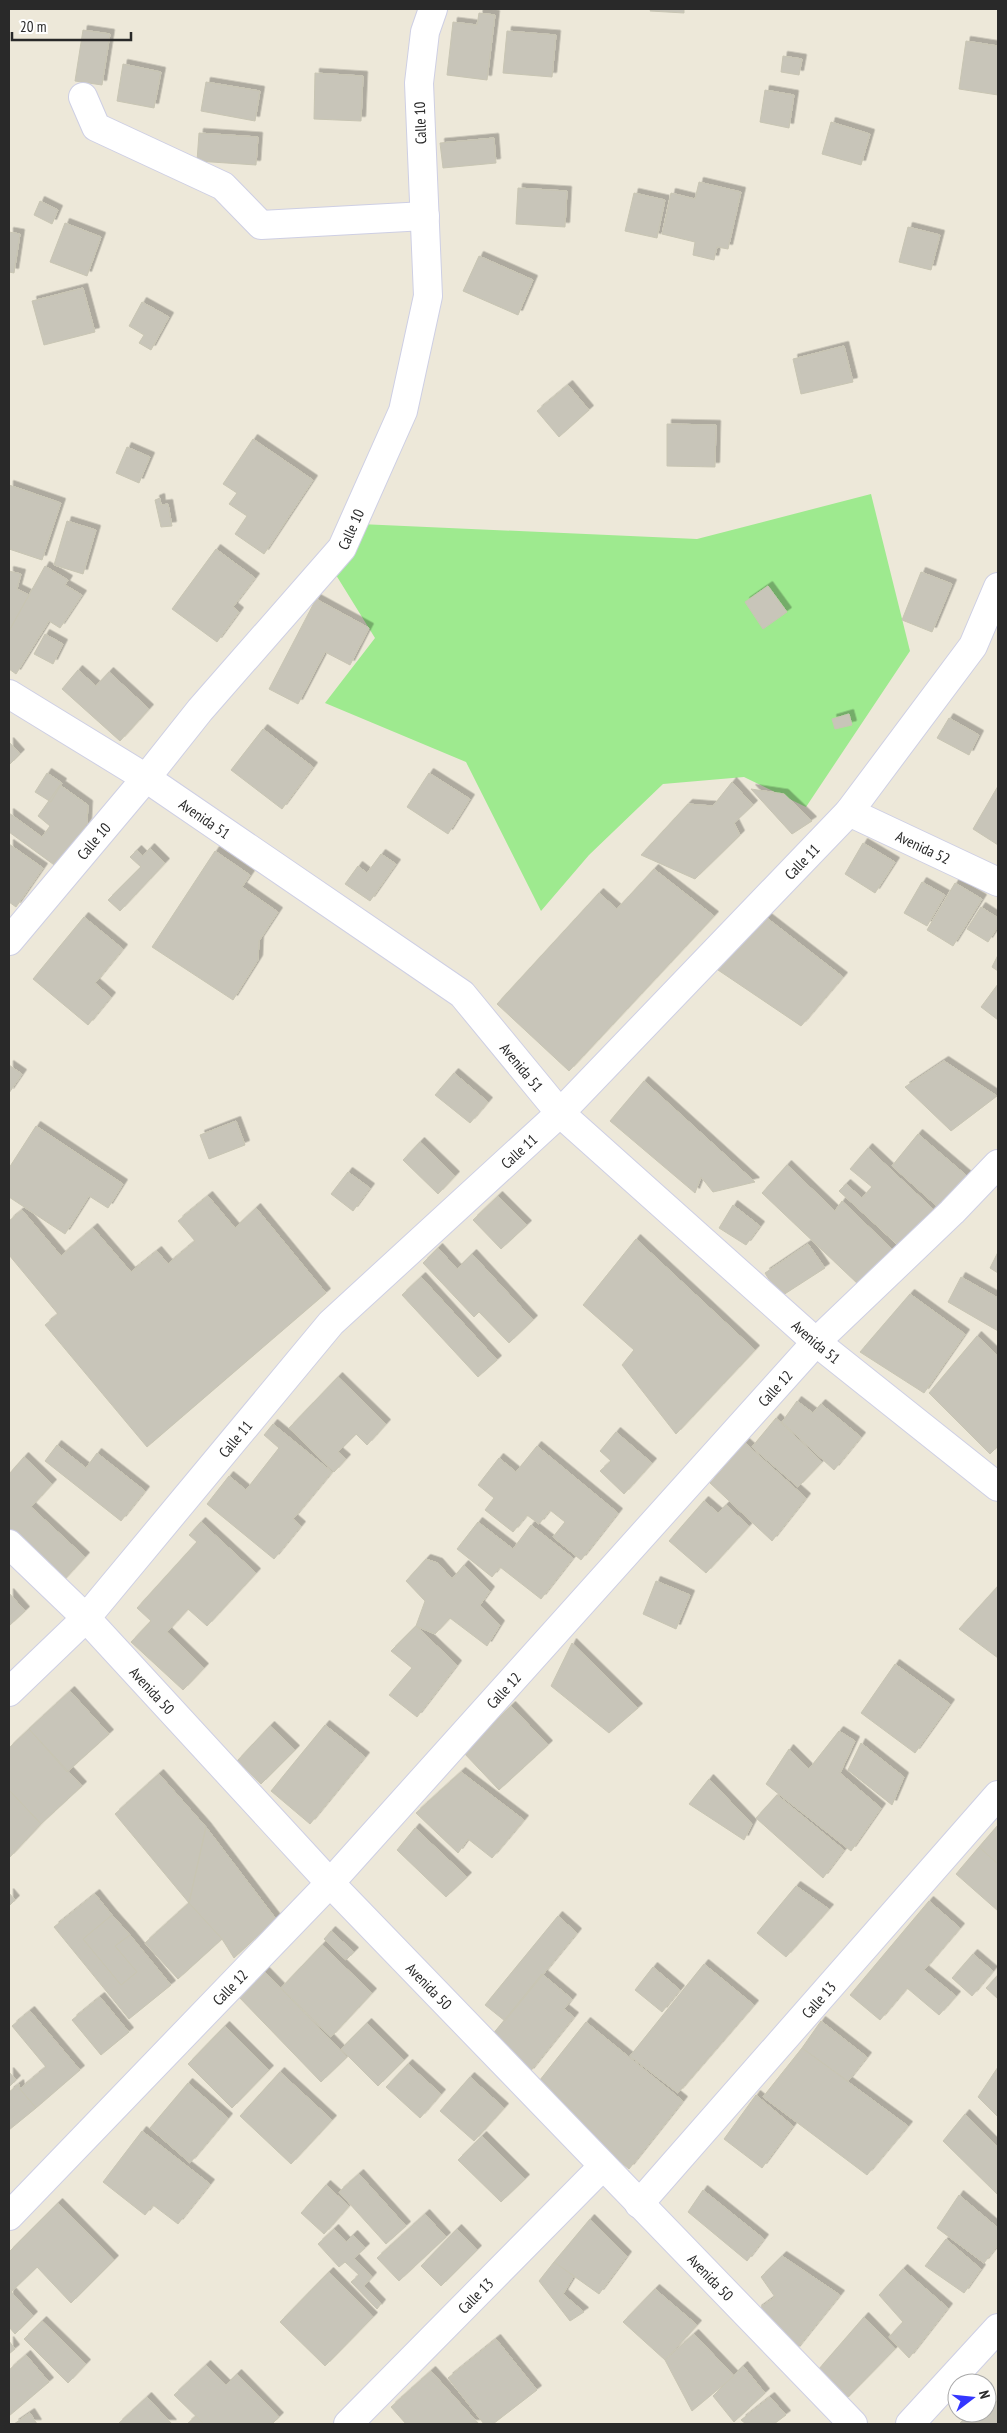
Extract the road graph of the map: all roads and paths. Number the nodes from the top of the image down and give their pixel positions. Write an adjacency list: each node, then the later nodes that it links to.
1 (433, 9): 3 (street, Calle 10)
2 (83, 97): 3 (street)
3 (425, 216): 6 (street, Calle 10)
4 (998, 587): 7 (street, Calle 11)
5 (9, 694): 6 (street, Avenida 51)
6 (146, 778): 9 (street, Calle 10); 10 (street, Avenida 51)
7 (849, 812): 8 (street, Avenida 52); 10 (street, Calle 11)
8 (998, 882)
9 (9, 941)
10 (560, 1113): 12 (street, Avenida 51); 15 (street, Calle 11)
11 (998, 1164): 12 (street, Calle 12)
12 (816, 1342): 13 (street, Avenida 51); 18 (street, Calle 12)
13 (998, 1487)
14 (9, 1544): 15 (street, Avenida 50)
15 (86, 1618): 16 (street, Calle 11); 18 (street, Avenida 50)
16 (9, 1692)
17 (998, 1795): 20 (street, Calle 13)
18 (330, 1883): 19 (street, Avenida 50); 21 (street, Calle 12)
19 (603, 2166): 20 (street, Avenida 50); 23 (street, Calle 13)
20 (639, 2204): 24 (street, Avenida 50)
21 (9, 2216)
22 (998, 2328): 25 (street)
23 (348, 2424)
24 (853, 2424)
25 (910, 2424)

